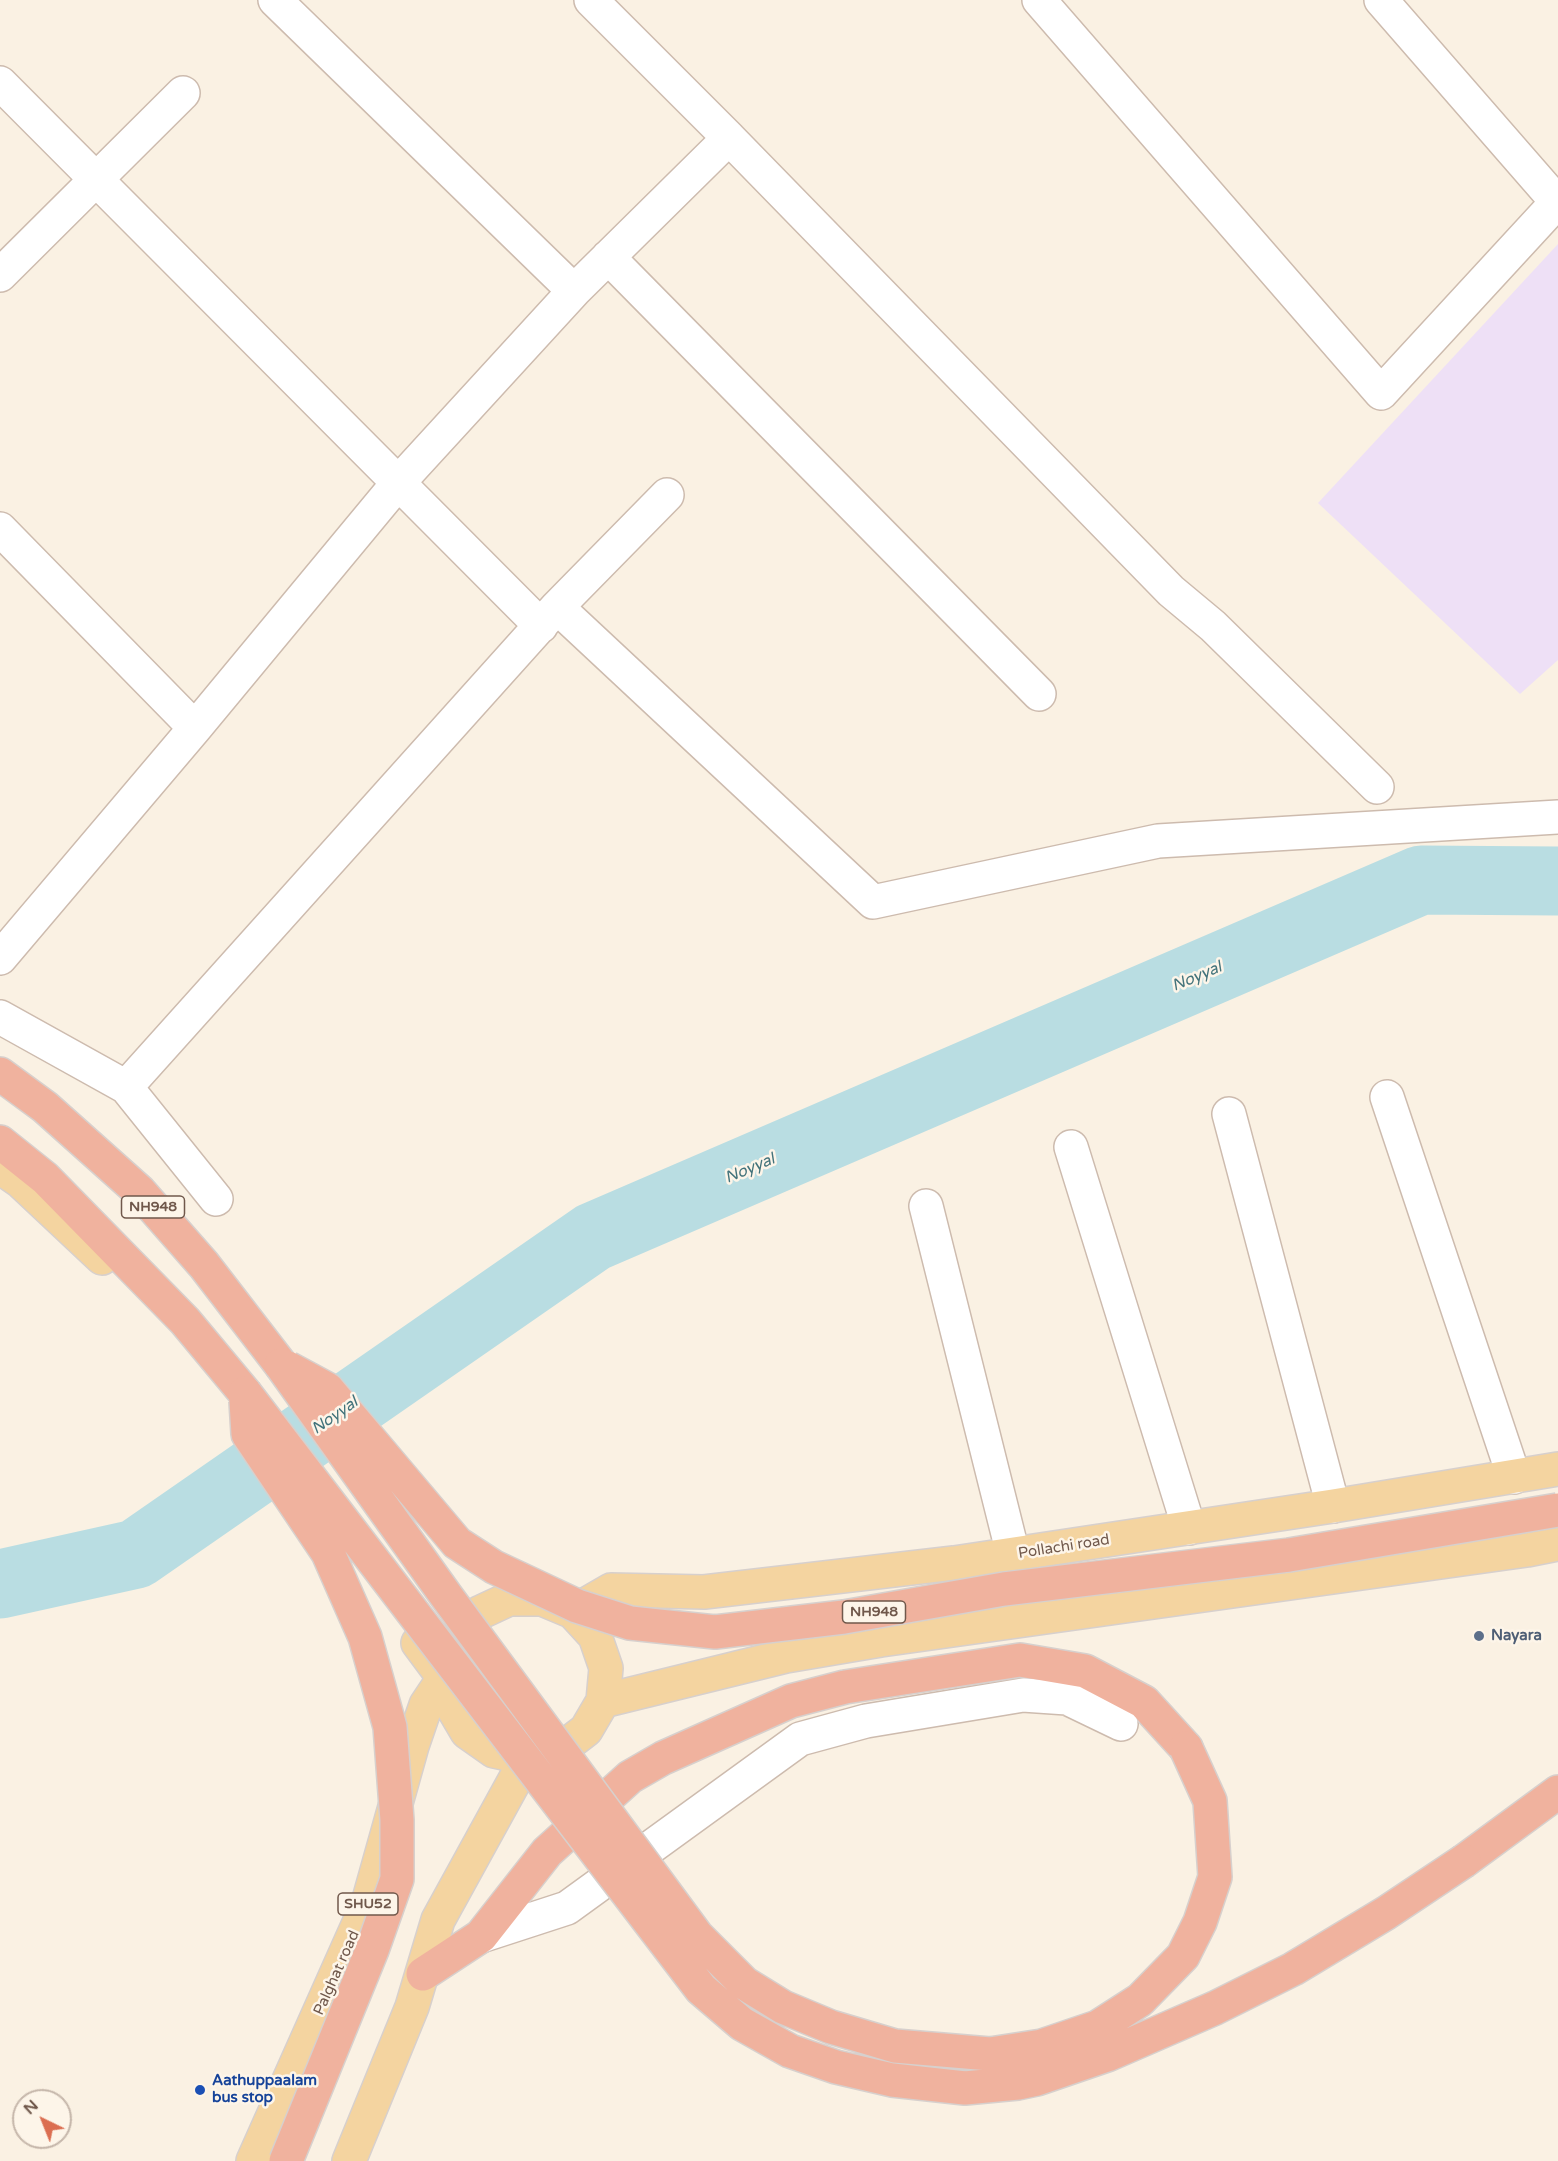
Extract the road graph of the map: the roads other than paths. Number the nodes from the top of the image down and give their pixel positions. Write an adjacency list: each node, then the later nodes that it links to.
1 (275, 0): 12 (street)
2 (591, 0): 7 (street)
3 (1039, 0): 9 (street)
4 (1381, 0): 9 (street)
5 (0, 83): 8 (street)
6 (183, 93): 8 (street)
7 (729, 138): 10 (street); 19 (street)
8 (96, 179): 11 (street); 13 (street)
9 (1558, 202)
10 (608, 257): 12 (street); 17 (street)
11 (0, 275)
12 (574, 291): 13 (street)
13 (398, 483): 16 (street); 18 (street)
14 (667, 495): 16 (street)
15 (0, 529): 18 (street)
16 (549, 616): 20 (street); 24 (street)
17 (1039, 694)
18 (195, 728): 21 (street)
19 (1377, 788)
20 (1558, 818)
21 (0, 958)
22 (0, 1017): 24 (street)
23 (0, 1074): 32 (highway, NH948)
24 (126, 1087): 30 (street)
25 (1387, 1096): 35 (street)
26 (1229, 1114): 36 (street)
27 (0, 1142): 33 (highway)
28 (1071, 1147): 38 (street)
29 (0, 1167): 42 (main road)
30 (216, 1198)
31 (926, 1206): 40 (street)
32 (281, 1365): 37 (highway, NH948, bridge); 47 (highway, bridge)
33 (245, 1393): 46 (highway, bridge); 50 (highway, bridge)
34 (1558, 1469): 35 (main road, Pollachi road)
35 (1514, 1476): 36 (main road, Pollachi road)
36 (1333, 1506): 38 (main road, Pollachi road)
37 (1558, 1510)
38 (1189, 1528): 40 (main road, Pollachi road)
39 (1558, 1544): 43 (main road)
40 (1013, 1554): 41 (main road, Pollachi road)
41 (573, 1612): 42 (main road); 43 (main road)
42 (444, 1678): 45 (main road); 49 (main road, Palghat road / SHU52)
43 (603, 1701): 45 (main road)
44 (1121, 1724): 47 (street)
45 (527, 1758): 48 (main road)
46 (1558, 1792)
47 (480, 1936): 48 (highway)
48 (423, 1974): 51 (main road)
49 (253, 2161)
50 (286, 2161)
51 (349, 2161)

